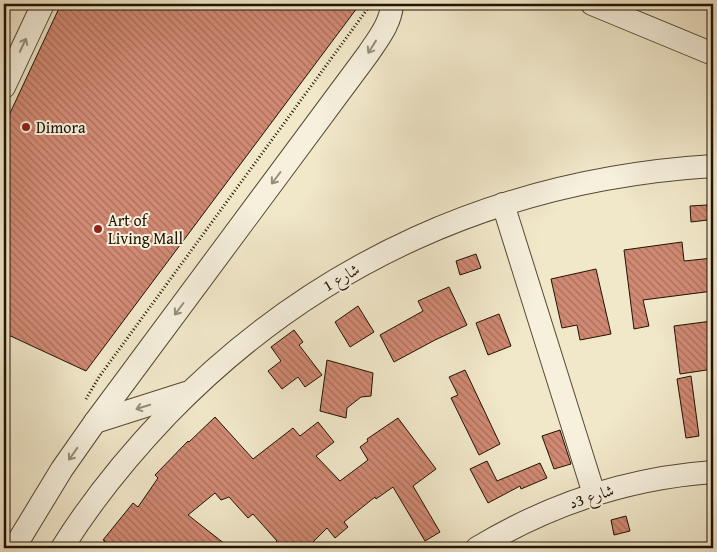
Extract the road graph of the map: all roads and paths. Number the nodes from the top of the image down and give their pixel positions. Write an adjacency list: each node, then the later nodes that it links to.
1 (43, 4): 6 (street, one-way to 1)
2 (371, 4): 10 (path)
3 (392, 4): 11 (street, one-way to 11)
4 (592, 4): 5 (street)
5 (713, 54)
6 (4, 87)
7 (713, 166): 8 (street, شارع 1)
8 (503, 204): 9 (street, شارع 1); 13 (street)
9 (190, 392): 11 (street, one-way to 11); 15 (street, شارع 1)
10 (84, 402)
11 (95, 422): 14 (street, one-way to 14)
12 (713, 472): 13 (street, شارع 3د)
13 (594, 494): 16 (street, شارع 3د)
14 (14, 548)
15 (62, 548)
16 (478, 548)

